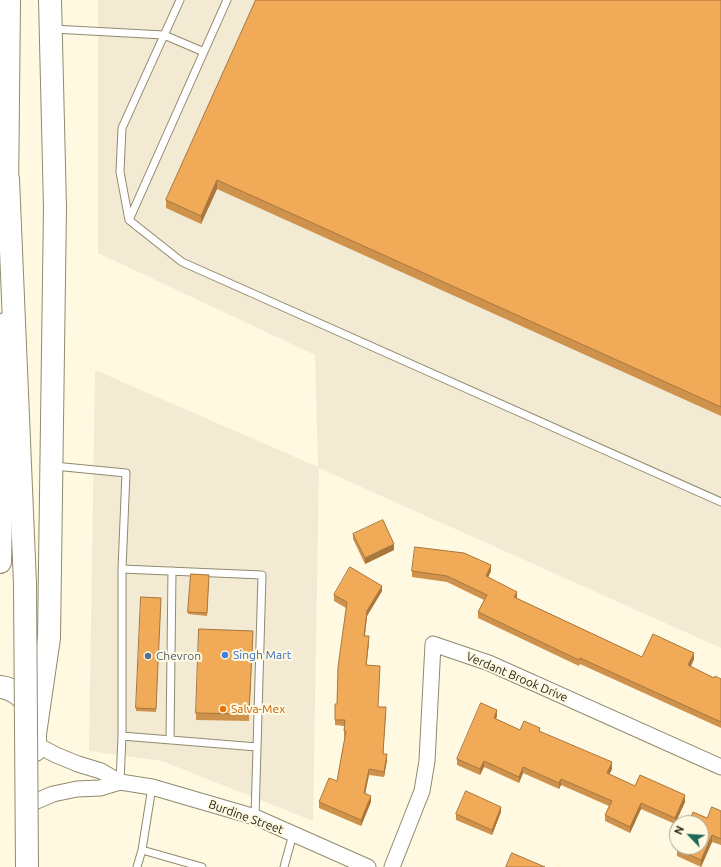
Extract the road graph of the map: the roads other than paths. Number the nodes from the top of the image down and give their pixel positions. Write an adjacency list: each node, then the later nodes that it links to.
1 (9, 0): 8 (highway)
2 (50, 0): 5 (highway)
3 (180, 0): 6 (lane)
4 (227, 0): 7 (lane)
5 (51, 28): 6 (lane); 10 (highway)
6 (164, 35): 7 (lane); 9 (lane)
7 (204, 52): 9 (lane)
8 (8, 179): 12 (highway); 27 (highway, bridge)
9 (129, 220): 11 (lane)
10 (51, 465): 13 (lane); 17 (highway)
11 (721, 502)
12 (0, 562)
13 (122, 569): 14 (lane); 16 (lane)
14 (172, 571): 18 (lane); 19 (lane)
15 (0, 688): 17 (highway)
16 (122, 736): 18 (lane); 21 (lane)
17 (35, 739): 21 (street, Burdine Street); 23 (highway)
18 (170, 740): 19 (lane)
19 (257, 747): 24 (lane)
20 (721, 767): 33 (street, Verdant Brook Drive)
21 (120, 782): 22 (street, Burdine Street); 23 (street, Burdine Street)
22 (152, 787): 24 (street, Burdine Street); 26 (lane)
23 (32, 803): 28 (highway)
24 (255, 817): 25 (street, Burdine Street)
25 (293, 834): 31 (lane); 32 (street, Burdine Street)
26 (142, 850): 29 (lane); 30 (lane)
27 (27, 867)
28 (31, 867)
29 (137, 867)
30 (202, 867)
31 (284, 867)
32 (368, 867)
33 (392, 867)

